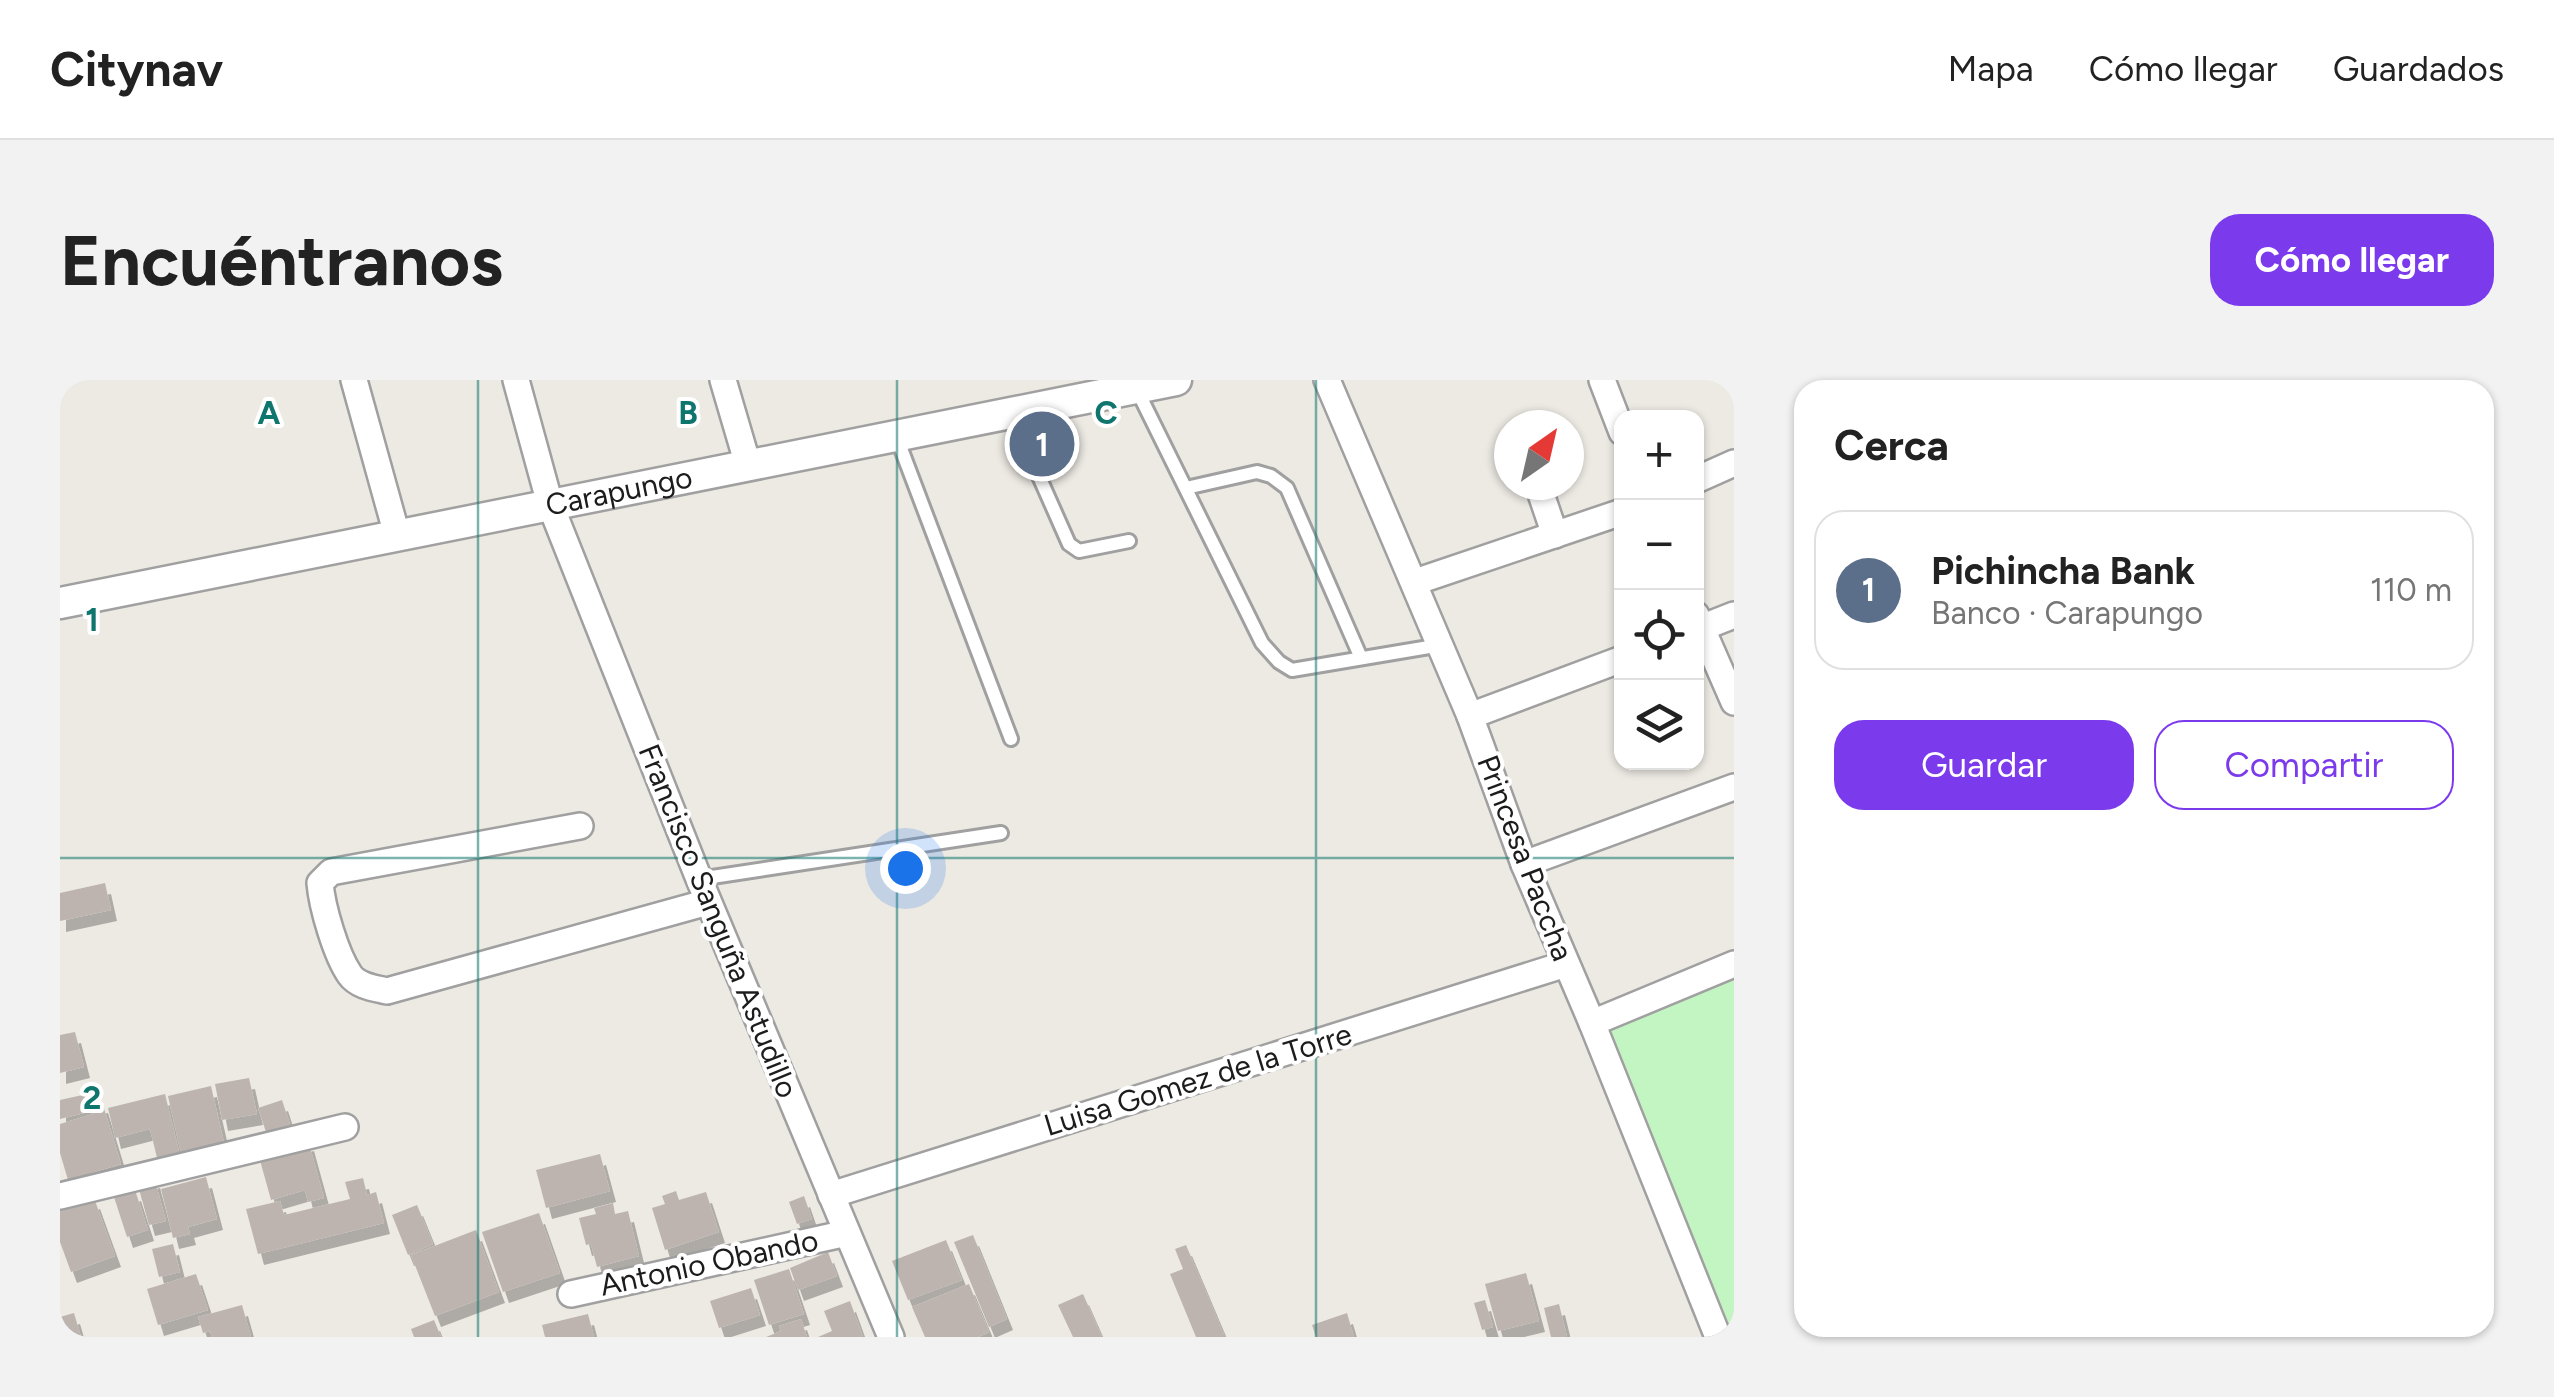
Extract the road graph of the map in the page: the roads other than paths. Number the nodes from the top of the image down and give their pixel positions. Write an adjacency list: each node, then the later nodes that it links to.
1 (354, 380): 18 (street)
2 (516, 380): 16 (street, Francisco Sanguña Astudillo)
3 (723, 380): 12 (street)
4 (1176, 380): 7 (street, Carapungo)
5 (1327, 380): 21 (street, Princesa Paccha)
6 (1602, 380): 8 (street)
7 (1136, 388): 9 (street, Carapungo); 14 (lane)
8 (1614, 411)
9 (1011, 413): 10 (street, Carapungo); 20 (lane)
10 (896, 435): 12 (street, Carapungo); 31 (lane)
11 (1734, 462): 13 (street)
12 (748, 465): 16 (street, Carapungo)
13 (1704, 476)
14 (1186, 488): 27 (lane); 27 (lane)
15 (1543, 500): 19 (street)
16 (550, 504): 18 (street, Carapungo); 36 (street, Francisco Sanguña Astudillo)
17 (1614, 515): 19 (street)
18 (397, 535): 22 (street, Carapungo)
19 (1555, 535): 21 (street)
20 (1129, 540)
21 (1414, 582): 26 (street, Princesa Paccha)
22 (60, 603)
23 (1734, 615): 24 (street)
24 (1704, 622)
25 (1704, 637): 29 (street)
26 (1441, 645): 27 (lane); 30 (street, Princesa Paccha)
27 (1360, 658)
28 (1614, 662): 30 (street)
29 (1734, 702)
30 (1470, 716): 35 (street, Princesa Paccha)
31 (1011, 739)
32 (1734, 787): 35 (street)
33 (580, 826): 36 (street)
34 (1000, 832): 36 (lane)
35 (1524, 864): 37 (street, Princesa Paccha)
36 (704, 890): 41 (street, Francisco Sanguña Astudillo)
37 (1566, 964): 39 (street, Princesa Paccha); 41 (street, Luisa Gomez de la Torre)
38 (1734, 964): 39 (street)
39 (1592, 1023): 46 (street, Princesa Paccha)
40 (346, 1128): 42 (street)
41 (831, 1195): 43 (street, Francisco Sanguña Astudillo)
42 (60, 1196)
43 (847, 1233): 44 (street, Antonio Obando); 45 (street, Francisco Sanguña Astudillo)
44 (571, 1294)
45 (891, 1337)
46 (1718, 1337)

